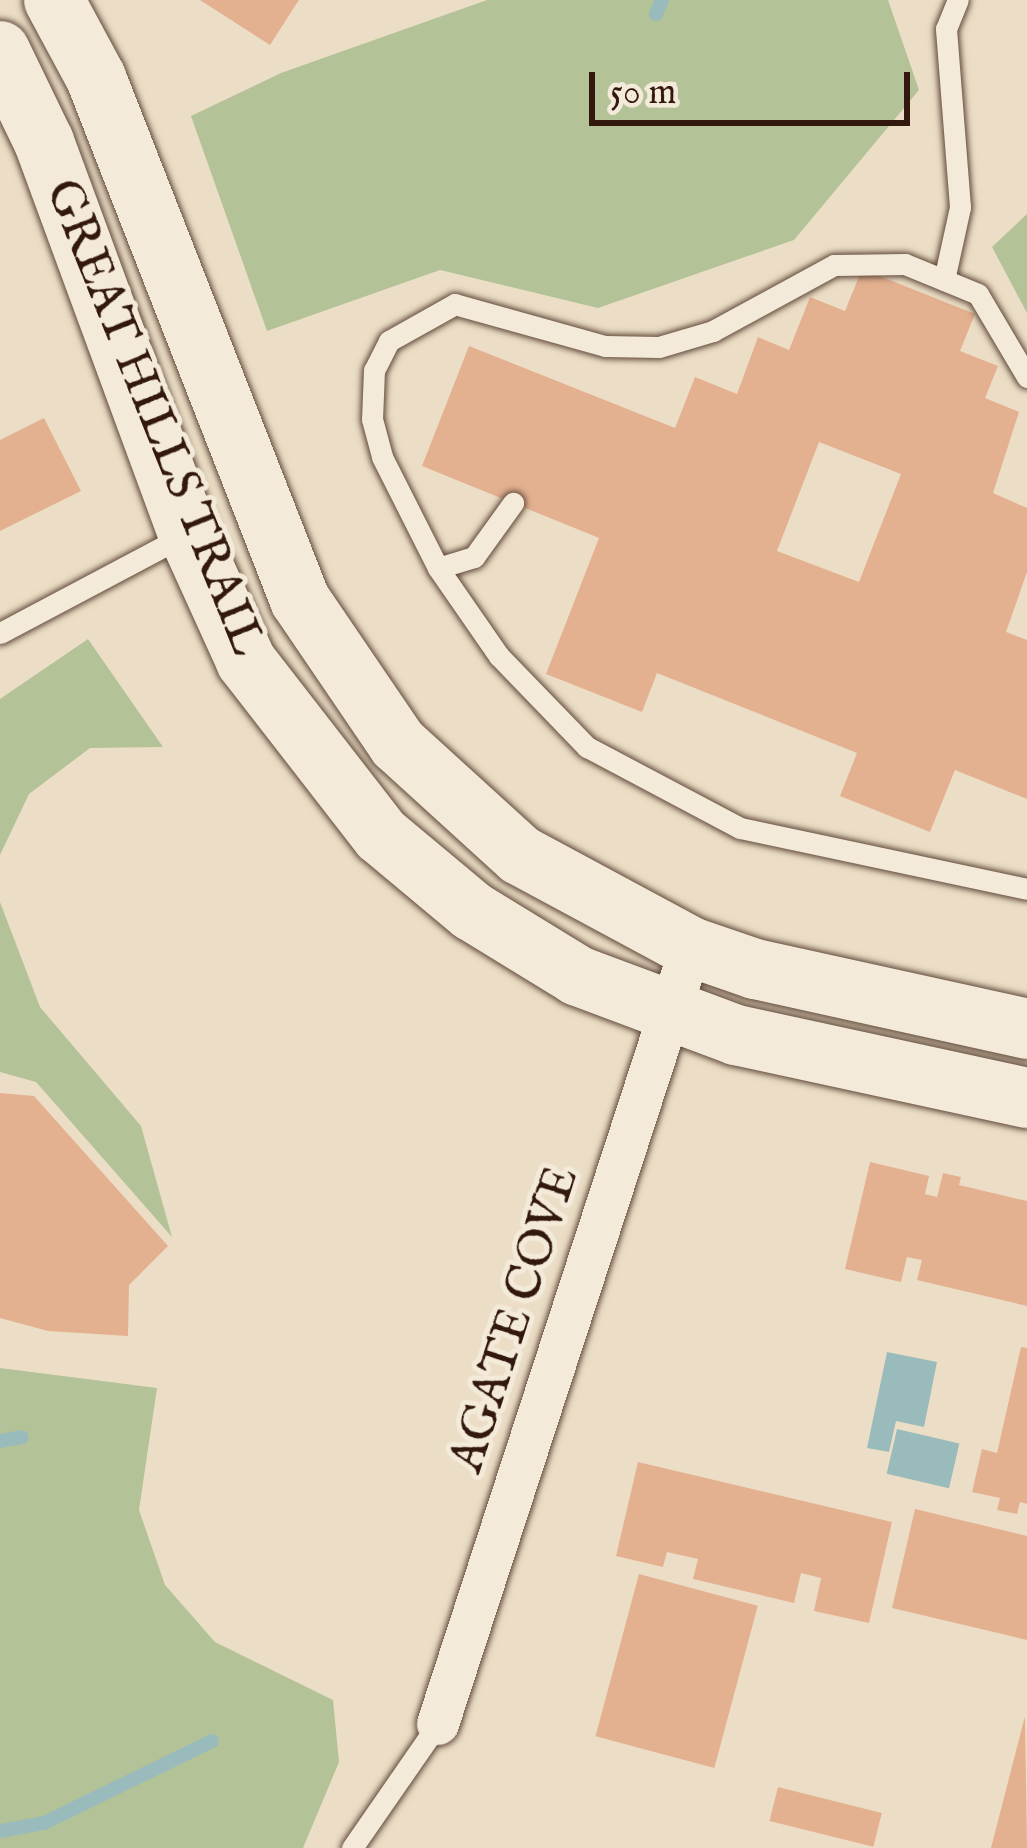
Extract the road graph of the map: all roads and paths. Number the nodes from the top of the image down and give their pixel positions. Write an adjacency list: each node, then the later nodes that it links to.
1 (54, 0): 11 (street, GREAT HILLS TRAIL)
2 (958, 0): 4 (lane)
3 (4, 72): 7 (street, GREAT HILLS TRAIL)
4 (944, 280): 5 (lane); 8 (lane)
5 (1027, 377)
6 (513, 503): 8 (lane)
7 (188, 533): 9 (lane); 12 (street, GREAT HILLS TRAIL)
8 (438, 568): 10 (lane)
9 (0, 634)
10 (1027, 889)
11 (691, 947): 12 (street, AGATE COVE); 13 (street, GREAT HILLS TRAIL)
12 (671, 1012): 14 (street, GREAT HILLS TRAIL); 15 (street, AGATE COVE)
13 (1027, 1029)
14 (1027, 1098)
15 (438, 1724): 16 (lane)
16 (352, 1848)

